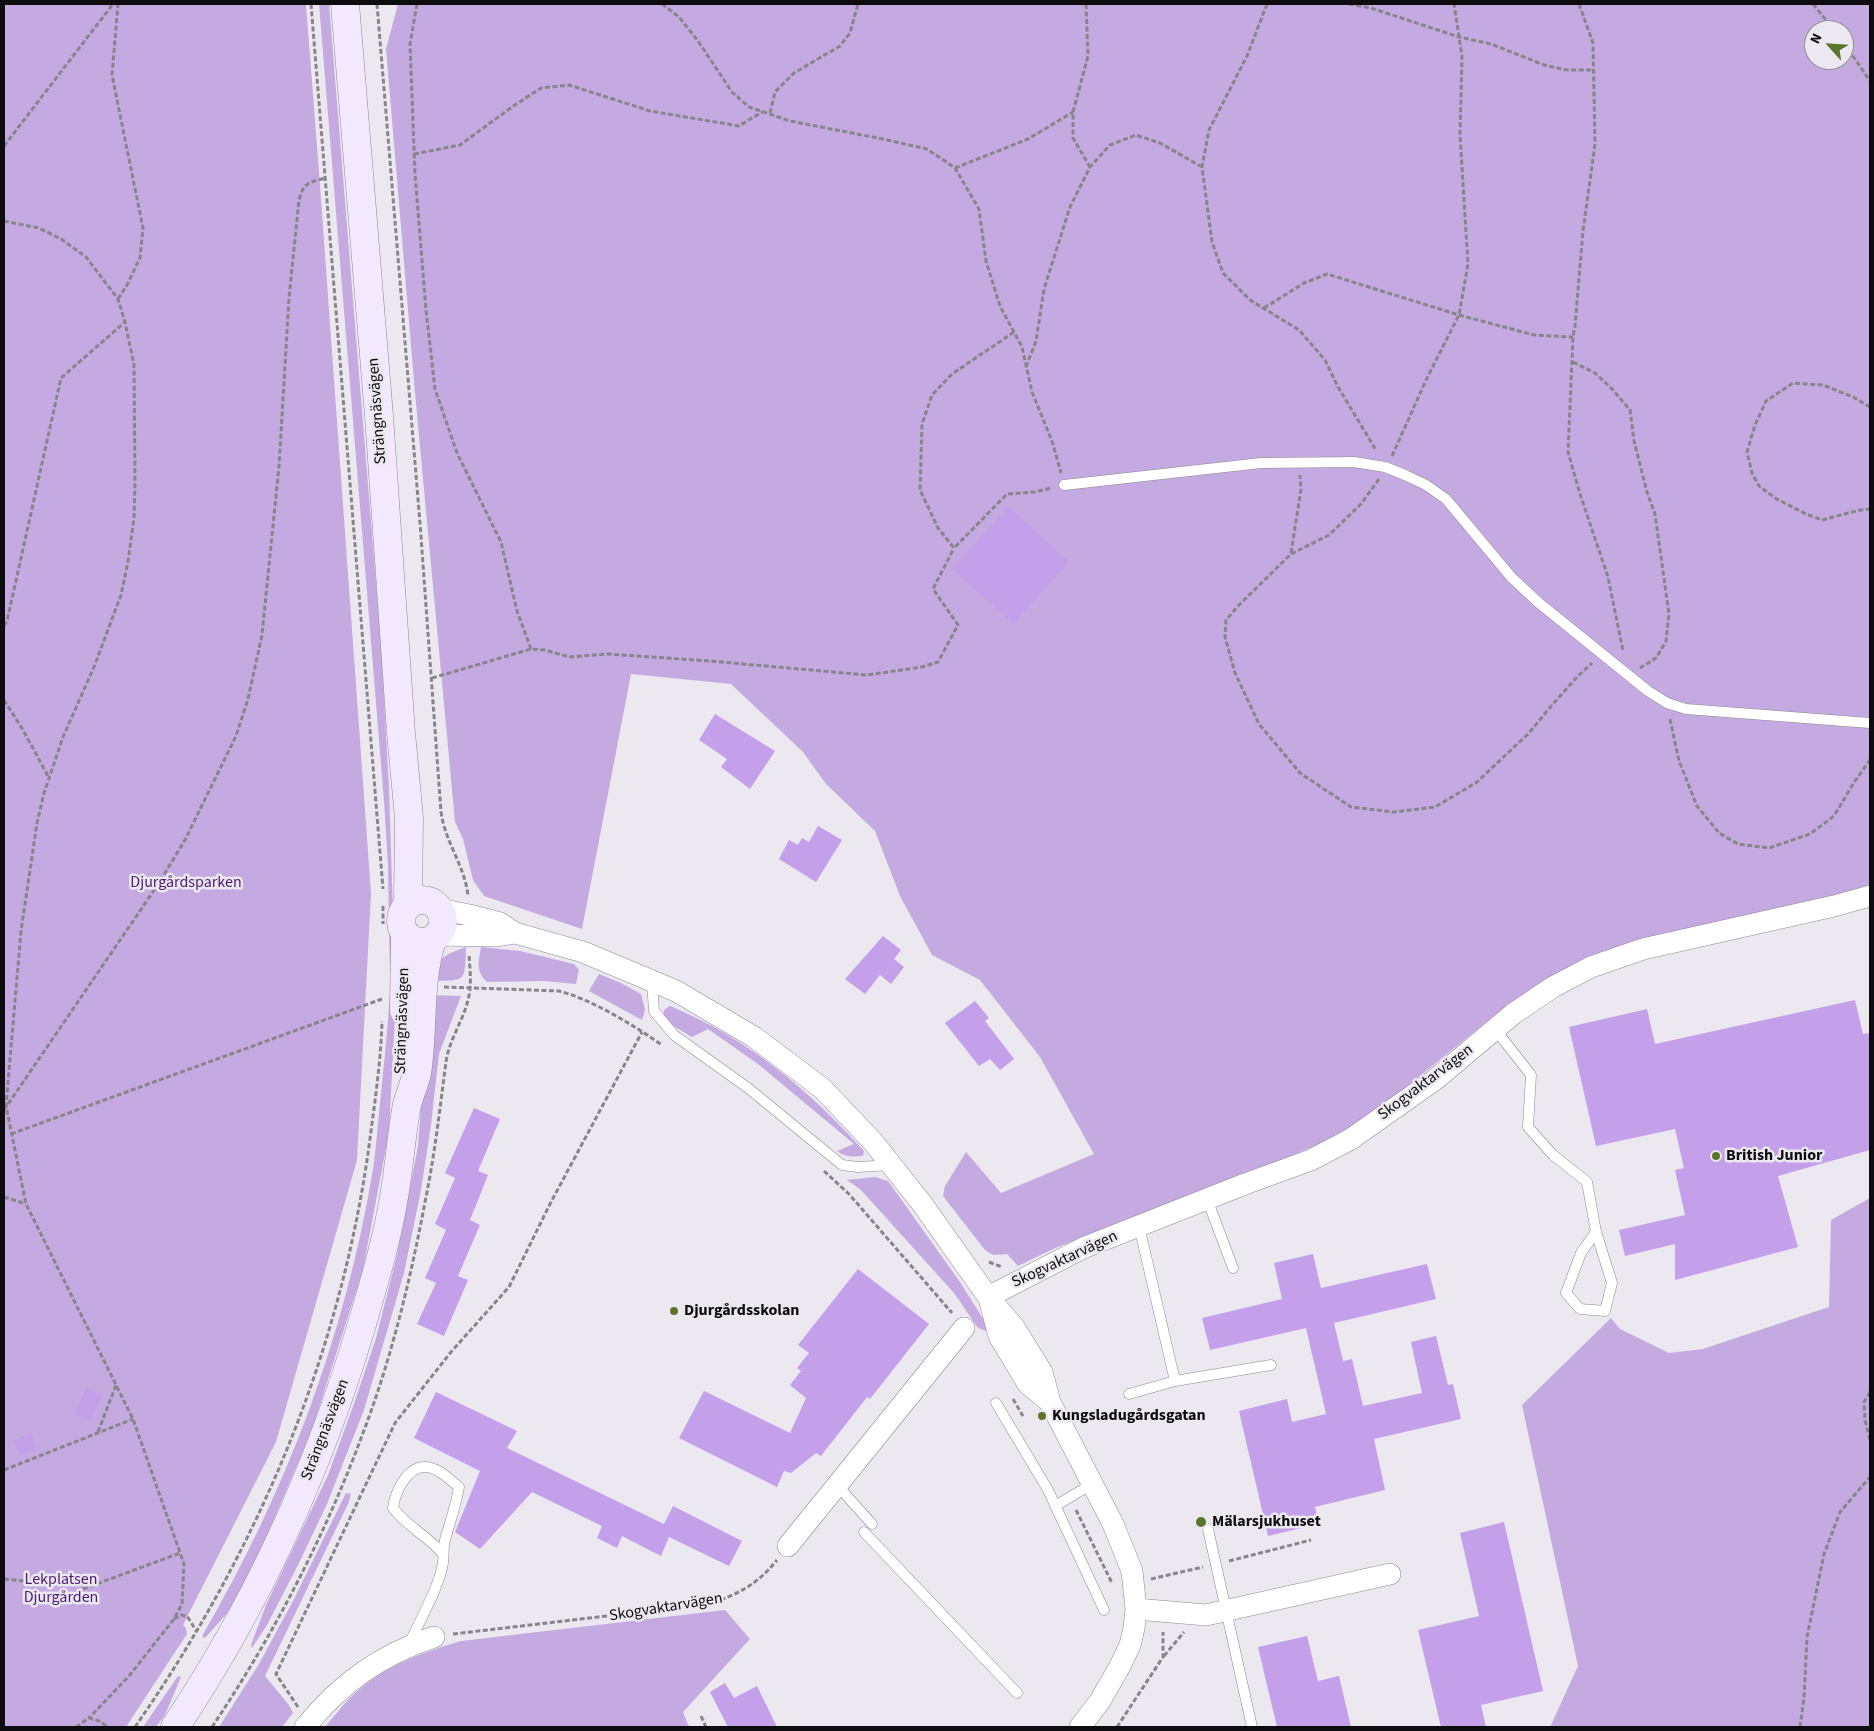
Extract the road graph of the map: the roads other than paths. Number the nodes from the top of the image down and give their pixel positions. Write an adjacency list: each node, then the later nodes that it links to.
1 (345, 4): 5 (main road, Strängnäsvägen)
2 (1064, 485): 3 (lane)
3 (1870, 722)
4 (1870, 898): 7 (street, Skogvaktarvägen)
5 (430, 919): 6 (street); 8 (main road, Strängnäsvägen); 8 (main road, Strängnäsvägen)
6 (652, 981): 9 (street); 9 (lane)
7 (1495, 1029): 10 (street, Skogvaktarvägen); 12 (lane)
8 (406, 1107): 36 (main road, Strängnäsvägen)
9 (891, 1165): 14 (street)
10 (1207, 1199): 11 (street, Skogvaktarvägen); 13 (lane)
11 (1139, 1226): 14 (street, Skogvaktarvägen); 17 (lane)
12 (1596, 1232): 12 (lane)
13 (1233, 1268)
14 (988, 1298): 20 (street)
15 (964, 1328): 21 (street)
16 (1271, 1365): 17 (lane)
17 (1175, 1380): 18 (lane)
18 (1129, 1394)
19 (996, 1403): 22 (lane)
20 (1092, 1484): 22 (lane); 29 (street)
21 (837, 1485): 23 (lane); 26 (street)
22 (1055, 1506): 30 (lane)
23 (872, 1524)
24 (1208, 1529): 31 (lane)
25 (864, 1532): 34 (lane)
26 (788, 1546)
27 (443, 1554): 27 (lane); 33 (lane)
28 (1390, 1574): 31 (street)
29 (1136, 1609): 31 (street); 37 (street)
30 (1104, 1610)
31 (1225, 1610): 38 (lane)
32 (434, 1637): 33 (street)
33 (408, 1646): 35 (street)
34 (1016, 1693)
35 (304, 1721)
36 (176, 1727)
37 (1080, 1727)
38 (1252, 1727)

